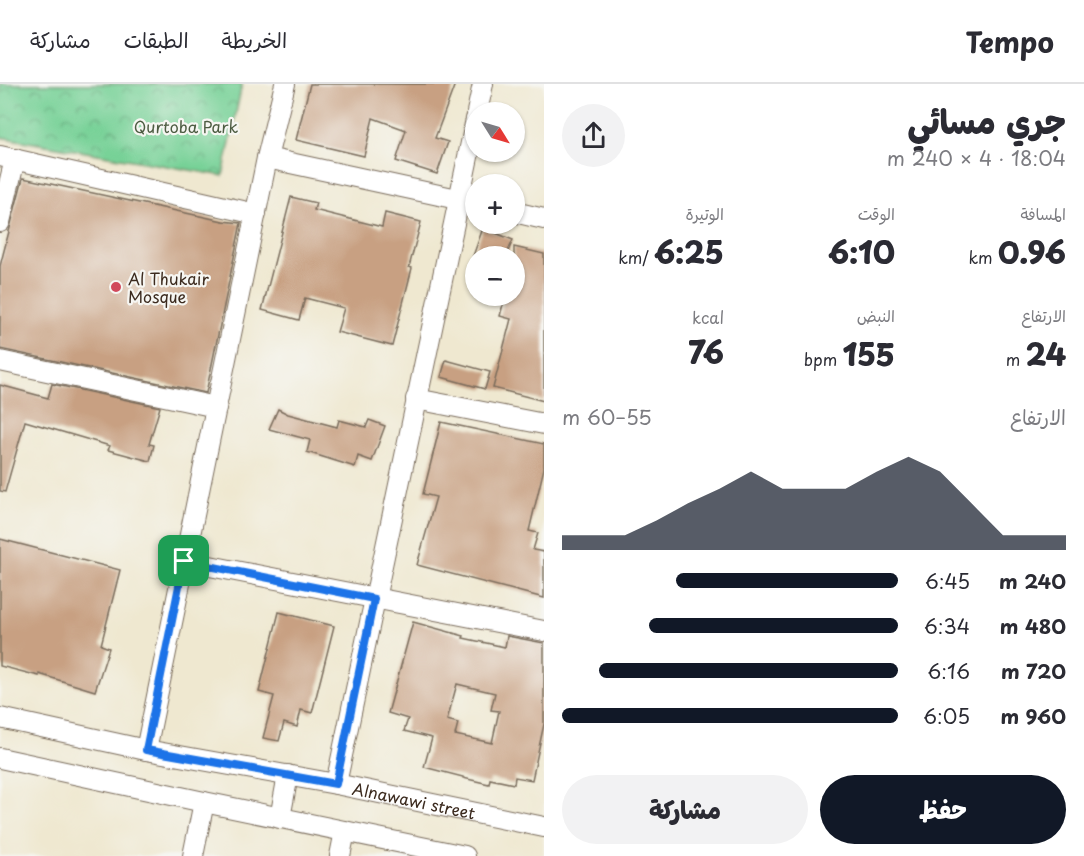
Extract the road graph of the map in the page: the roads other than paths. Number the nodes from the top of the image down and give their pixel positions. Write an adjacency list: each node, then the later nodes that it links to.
1 (285, 84): 5 (street)
2 (483, 84): 3 (street)
3 (479, 102)
4 (7, 158): 8 (street); 11 (street)
5 (267, 158): 6 (street); 8 (street)
6 (465, 201)
7 (465, 209): 13 (street)
8 (256, 214): 14 (street)
9 (525, 215): 10 (street)
10 (544, 219)
11 (0, 222)
12 (0, 361): 14 (street)
13 (416, 399): 15 (street); 17 (street)
14 (216, 407): 16 (street)
15 (544, 424)
16 (184, 561): 17 (street); 20 (street)
17 (374, 599): 18 (street); 23 (street)
18 (544, 631)
19 (0, 718): 20 (street, Alnawawi street)
20 (146, 750): 22 (street, Alnawawi street)
21 (0, 758): 24 (street)
22 (288, 775): 23 (street, Alnawawi street); 25 (street)
23 (336, 784): 26 (street, Alnawawi street)
24 (204, 802): 25 (street); 28 (street)
25 (280, 818): 27 (street)
26 (544, 827)
27 (345, 831): 29 (street); 30 (street)
28 (193, 856)
29 (340, 856)
30 (465, 856)

